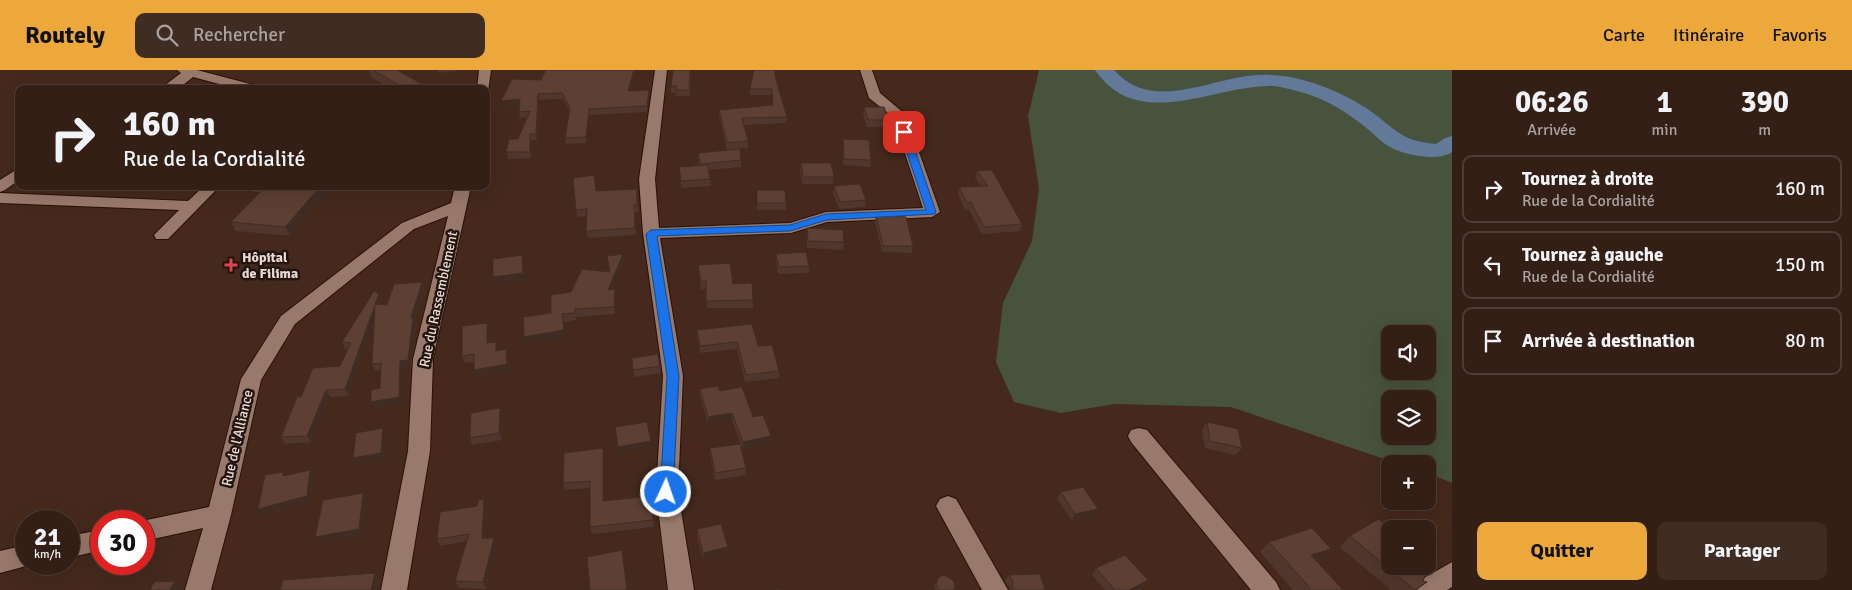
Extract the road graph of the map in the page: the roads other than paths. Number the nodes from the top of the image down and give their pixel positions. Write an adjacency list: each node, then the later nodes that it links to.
1 (485, 70): 7 (street)
2 (661, 70): 15 (street)
3 (866, 70): 15 (street)
4 (187, 71): 5 (street); 6 (street)
5 (174, 85)
6 (238, 85)
7 (483, 85)
8 (15, 175): 9 (street)
9 (0, 187)
10 (209, 190): 13 (street)
11 (462, 190): 14 (street, Rue du Rassemblement)
12 (0, 198): 13 (street)
13 (192, 206): 16 (street)
14 (458, 206): 19 (street, Rue de l'Alliance); 25 (street, Rue du Rassemblement)
15 (651, 234): 26 (street)
16 (162, 235)
17 (1139, 436): 28 (street)
18 (948, 506): 27 (street)
19 (219, 515): 20 (street); 24 (street, Rue de l'Alliance)
20 (155, 529)
21 (15, 559): 22 (street)
22 (0, 562)
23 (1452, 573): 29 (street)
24 (198, 590)
25 (394, 590)
26 (681, 590)
27 (995, 590)
28 (1267, 590)
29 (1426, 590)

